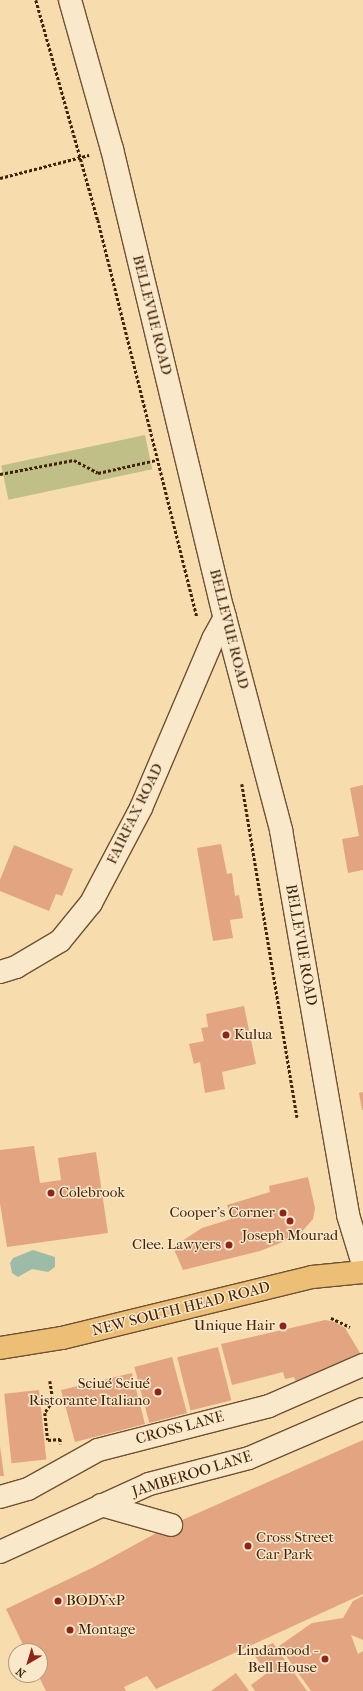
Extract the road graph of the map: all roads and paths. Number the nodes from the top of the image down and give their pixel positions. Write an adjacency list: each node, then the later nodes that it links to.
1 (36, 0): 3 (path, BELLEVUE ROAD)
2 (70, 0): 7 (street, BELLEVUE ROAD)
3 (80, 157): 4 (path); 5 (path, BELLEVUE ROAD)
4 (0, 178)
5 (156, 460): 6 (path); 8 (path, BELLEVUE ROAD)
6 (0, 474)
7 (225, 617): 8 (street, FAIRFAX ROAD); 12 (street, BELLEVUE ROAD)
8 (207, 652): 10 (street, FAIRFAX ROAD)
9 (241, 780): 11 (path, BELLEVUE ROAD)
10 (0, 972)
11 (297, 1116)
12 (363, 1264)
13 (363, 1272): 16 (main road, NEW SOUTH HEAD ROAD)
14 (331, 1318): 15 (path)
15 (350, 1327)
16 (0, 1348)
17 (363, 1365): 21 (street, CROSS LANE)
18 (50, 1381): 20 (path)
19 (363, 1409): 22 (street, JAMBEROO LANE)
20 (62, 1448)
21 (0, 1497)
22 (102, 1505): 23 (street); 24 (street, JAMBEROO LANE)
23 (171, 1525)
24 (0, 1552)

